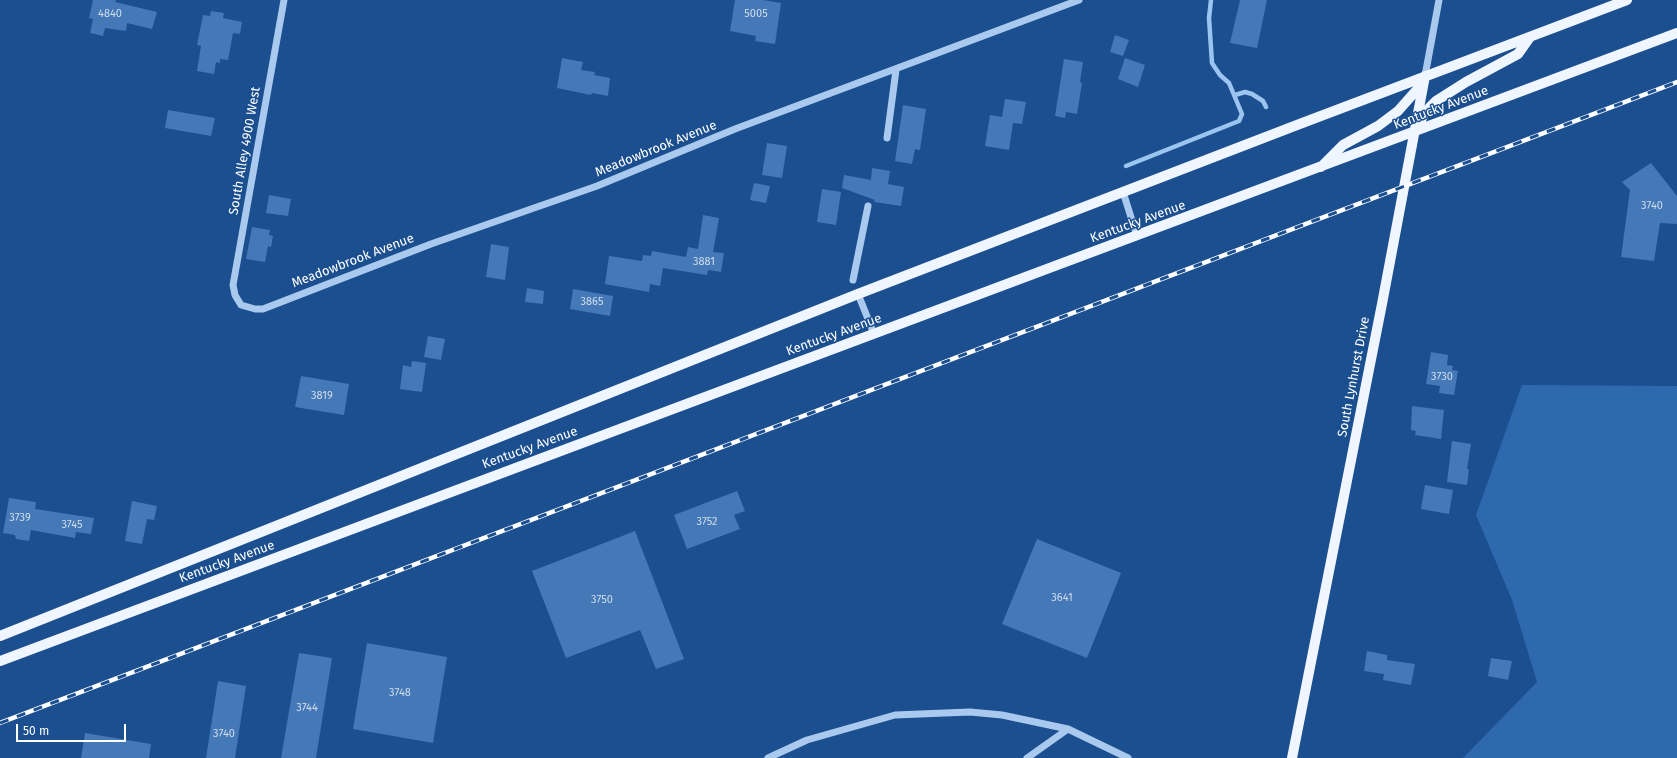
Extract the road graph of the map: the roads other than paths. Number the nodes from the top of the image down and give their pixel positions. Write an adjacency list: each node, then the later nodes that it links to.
1 (284, 0): 17 (street, South Alley 4900 West)
2 (1079, 0): 7 (street, Meadowbrook Avenue)
3 (1439, 0): 8 (street, South Lynhurst Drive)
4 (1627, 0): 6 (main road, Kentucky Avenue)
5 (1677, 33): 9 (main road, Kentucky Avenue)
6 (1530, 37): 8 (main road, Kentucky Avenue); 9 (main road)
7 (896, 70): 10 (street); 17 (street, Meadowbrook Avenue)
8 (1425, 76): 9 (main road, South Lynhurst Drive); 11 (main road); 12 (main road, Kentucky Avenue)
9 (1414, 132): 11 (main road, Kentucky Avenue); 25 (main road, South Lynhurst Drive)
10 (887, 138)
11 (1320, 168): 14 (main road, Kentucky Avenue)
12 (1123, 192): 14 (street); 16 (main road, Kentucky Avenue)
13 (868, 206): 15 (street)
14 (1137, 236): 18 (main road, Kentucky Avenue)
15 (853, 280)
16 (858, 294): 18 (street); 19 (main road, Kentucky Avenue)
17 (241, 305)
18 (874, 334): 20 (main road, Kentucky Avenue)
19 (0, 636)
20 (0, 661)
21 (1068, 729): 22 (street); 23 (street); 24 (street)
22 (768, 758)
23 (1027, 758)
24 (1128, 758)
25 (1292, 758)

